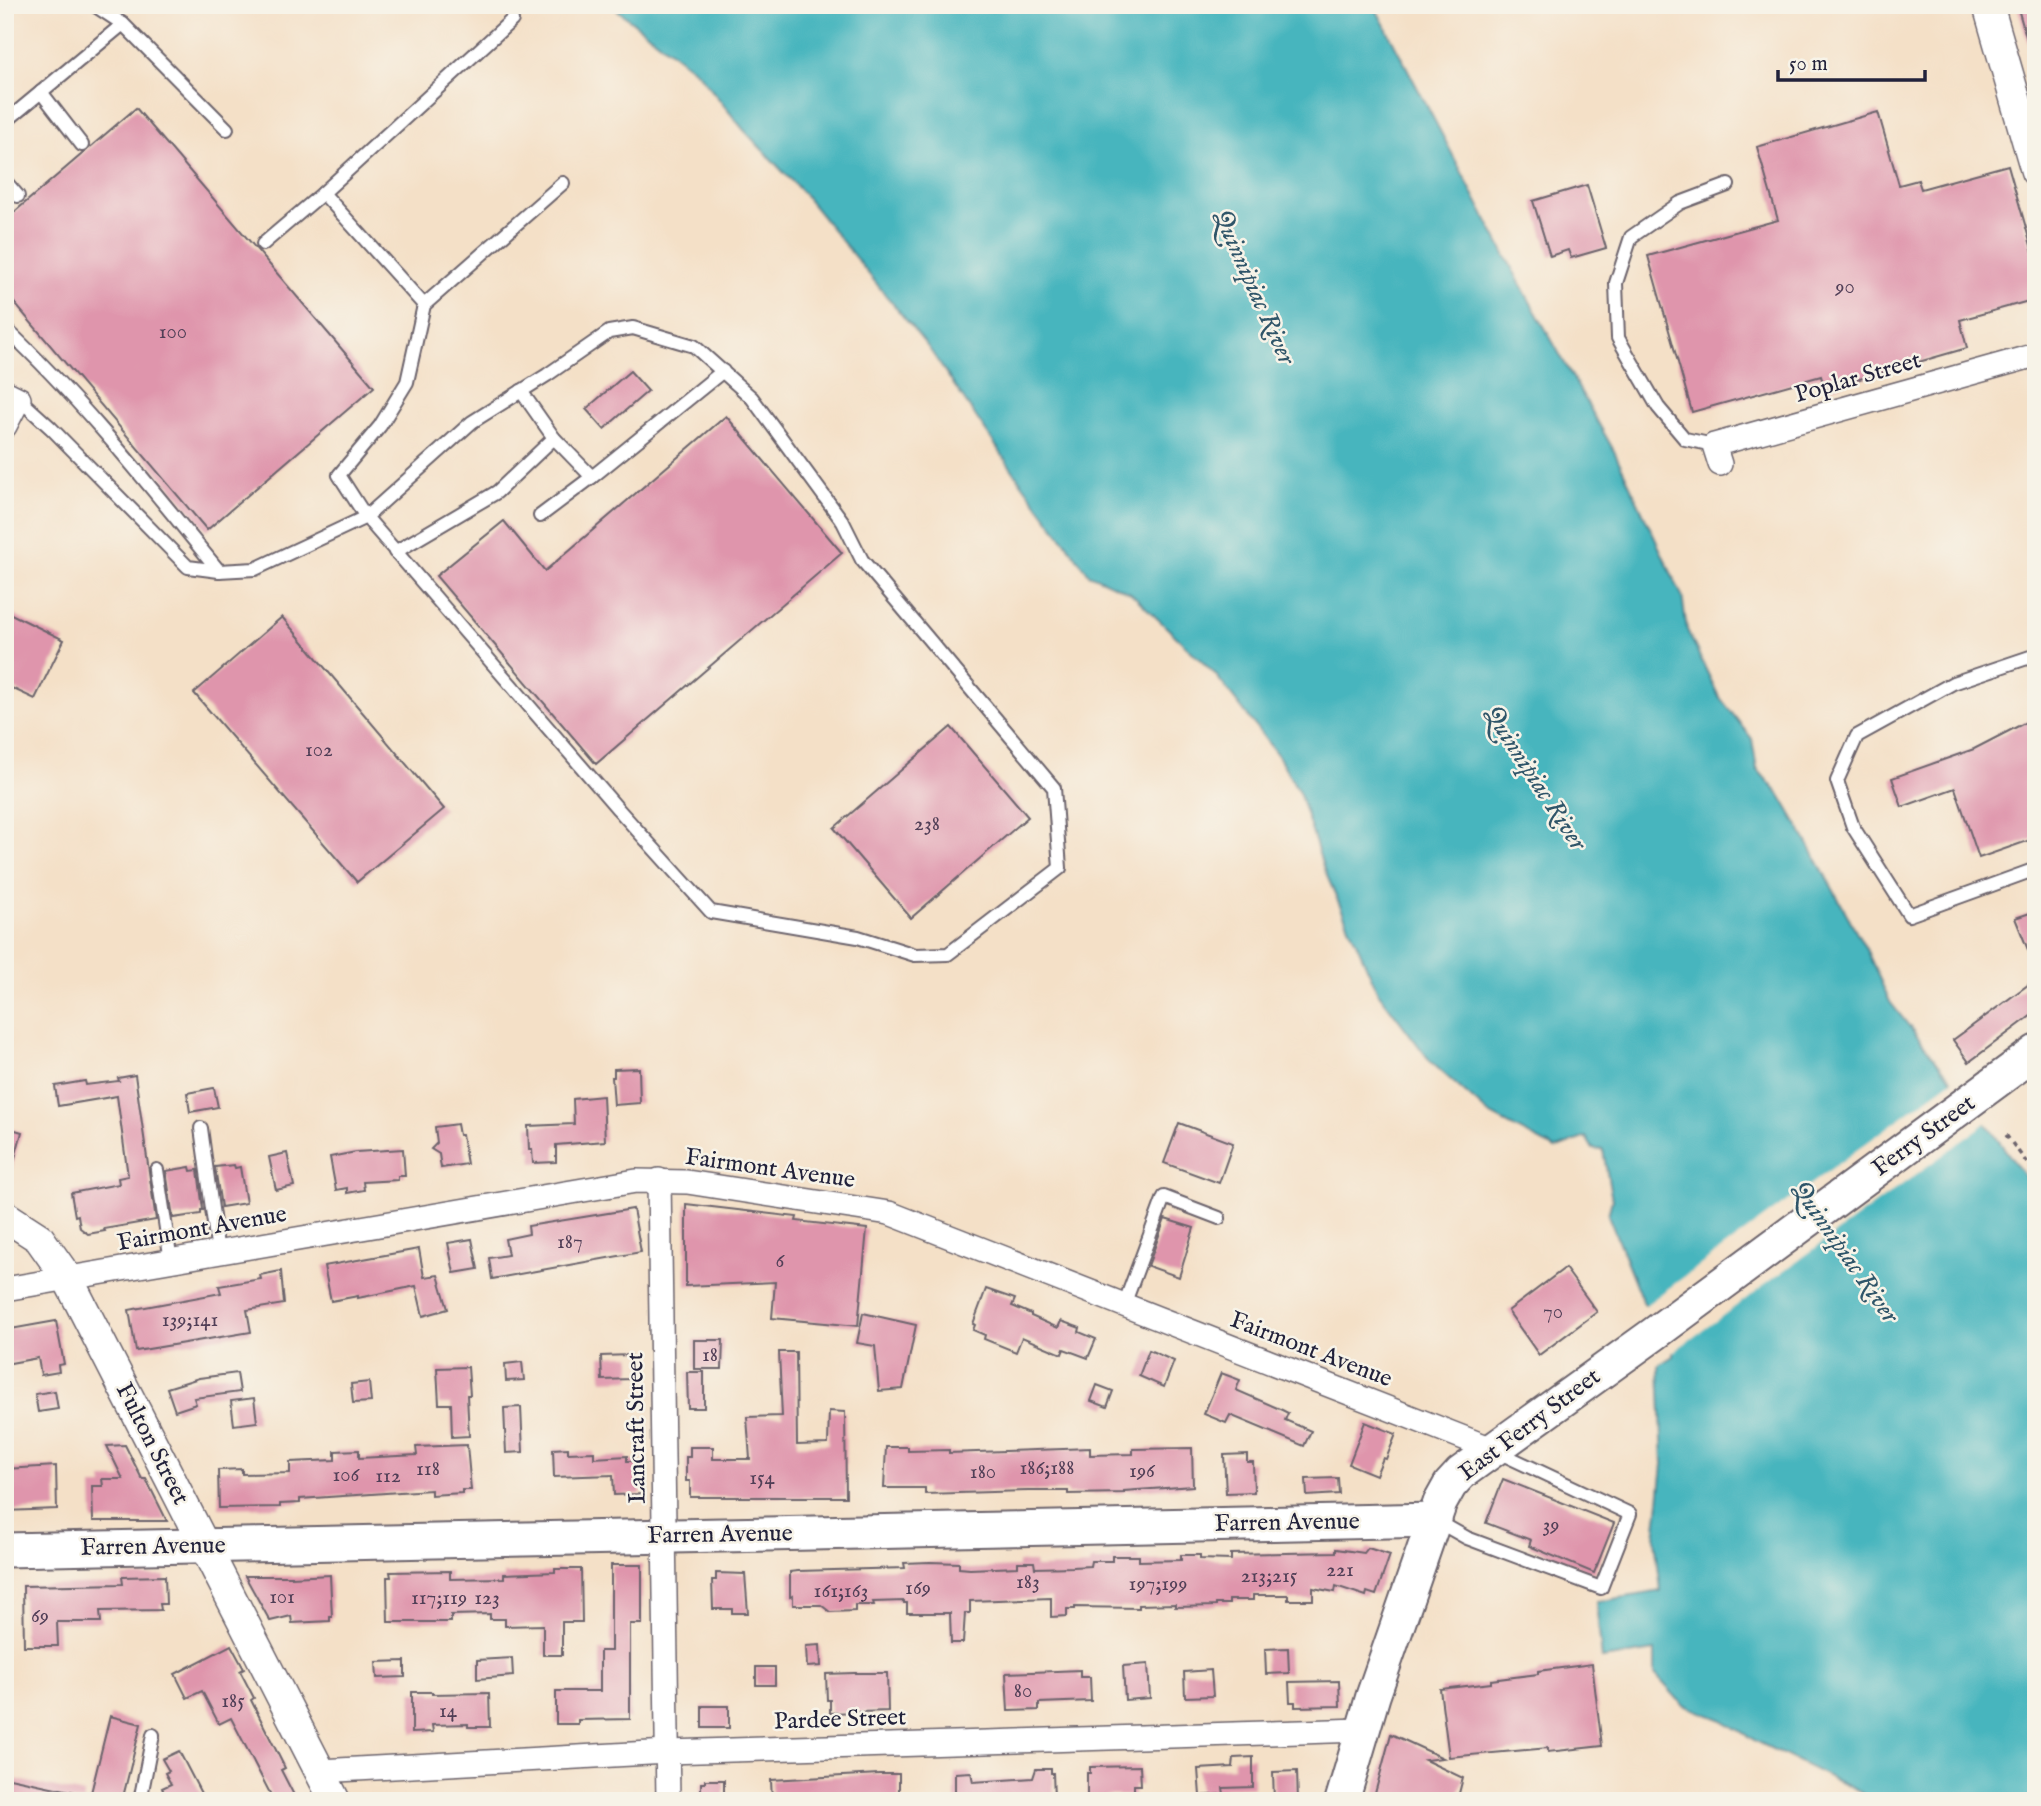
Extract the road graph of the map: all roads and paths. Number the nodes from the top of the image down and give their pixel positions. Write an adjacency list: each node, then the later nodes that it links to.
1 (94, 5): 4 (lane)
2 (1988, 5): 9 (street)
3 (512, 20): 13 (lane)
4 (123, 24): 5 (lane); 7 (lane)
5 (41, 92): 6 (lane); 8 (lane)
6 (8, 114)
7 (227, 129)
8 (82, 145)
9 (2036, 171)
10 (5, 181): 14 (lane)
11 (563, 183): 16 (lane)
12 (1728, 185): 24 (lane)
13 (323, 193): 15 (lane); 16 (lane)
14 (18, 196)
15 (262, 244)
16 (424, 304): 27 (lane)
17 (5, 328): 29 (lane)
18 (2036, 355): 24 (street, Poplar Street)
19 (723, 371): 20 (lane); 25 (lane); 28 (lane)
20 (521, 391): 23 (lane); 27 (lane)
21 (12, 395): 22 (street); 29 (lane)
22 (6, 426)
23 (554, 438): 25 (lane); 28 (lane)
24 (1717, 454)
25 (592, 477): 26 (lane)
26 (540, 516)
27 (366, 517): 28 (lane); 29 (lane)
28 (395, 551)
29 (219, 571)
30 (2036, 655): 31 (lane)
31 (2036, 869)
32 (2036, 1052): 40 (main road, Ferry Street)
33 (201, 1128): 41 (lane)
34 (2006, 1135): 36 (path)
35 (157, 1170): 42 (lane)
36 (2036, 1175)
37 (659, 1180): 41 (street, Fairmont Avenue); 45 (street, Fairmont Avenue); 48 (street, Lancraft Street)
38 (5, 1216): 43 (street, Fulton Street)
39 (1219, 1218): 45 (lane)
40 (1812, 1218): 46 (main road, East Ferry Street)
41 (218, 1253): 42 (street, Fairmont Avenue)
42 (171, 1261): 43 (street, Fairmont Avenue)
43 (68, 1279): 44 (street, Fairmont Avenue); 49 (street, Fulton Street)
44 (5, 1289)
45 (1124, 1304): 46 (street, Fairmont Avenue)
46 (1492, 1449): 47 (main road, East Ferry Street); 47 (lane)
47 (1434, 1520): 48 (main road, Farren Avenue); 51 (main road, East Ferry Street)
48 (664, 1537): 49 (main road, Farren Avenue); 53 (street, Lancraft Street)
49 (204, 1546): 50 (main road, Farren Avenue); 54 (street, Fulton Street)
50 (5, 1550)
51 (1362, 1730): 53 (street, Pardee Street); 58 (main road, East Ferry Street)
52 (153, 1735): 55 (lane)
53 (668, 1752): 54 (street, Pardee Street); 57 (street, Lancraft Street)
54 (320, 1771): 56 (street, Fulton Street)
55 (140, 1801)
56 (335, 1801)
57 (668, 1801)
58 (1342, 1801)

